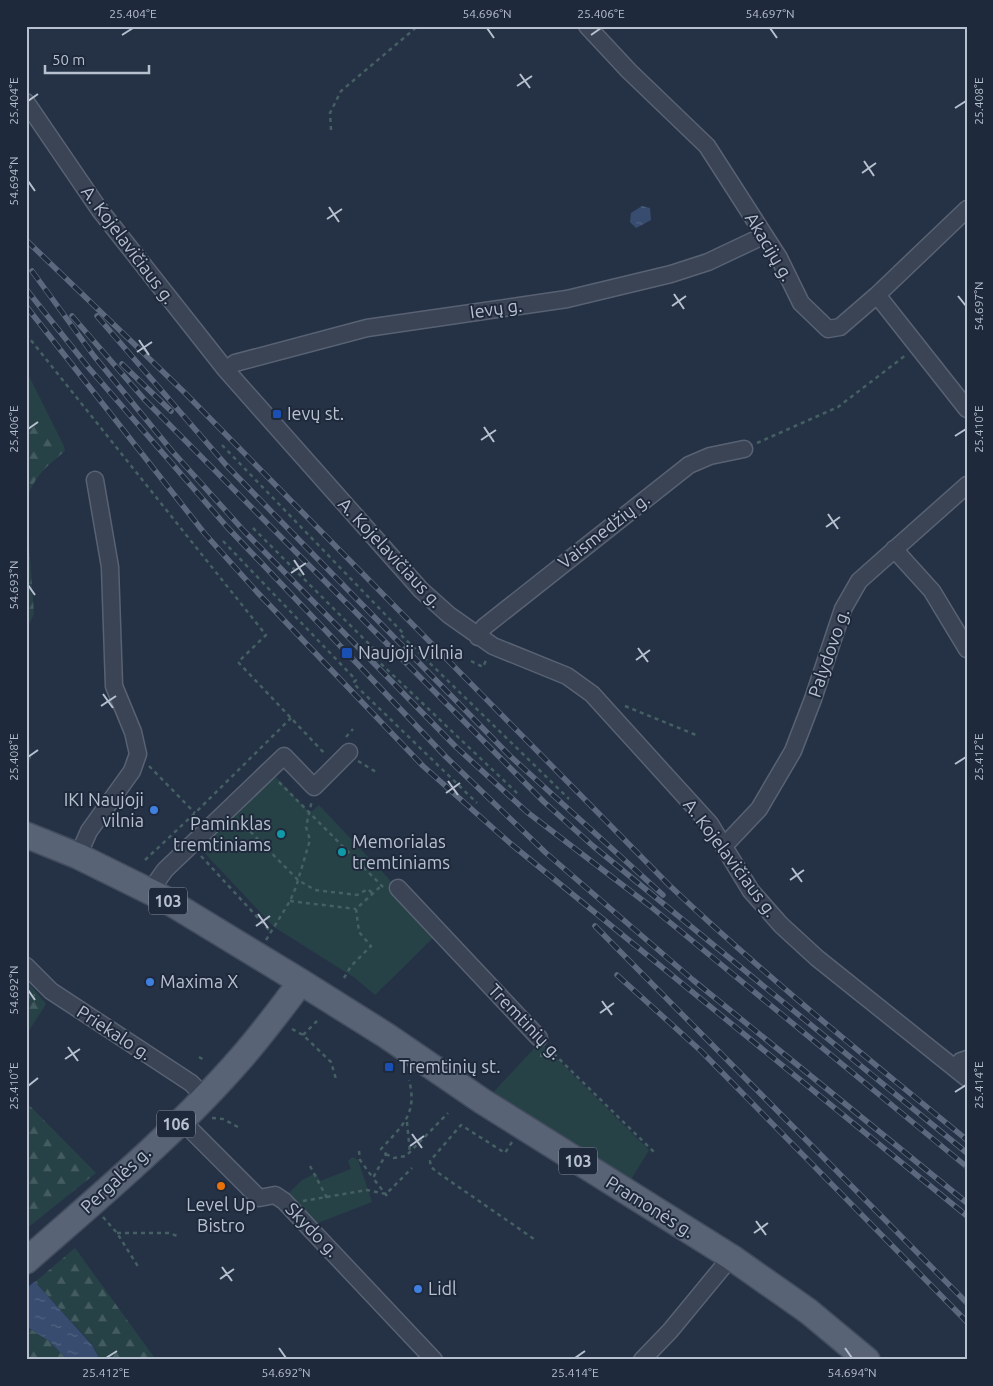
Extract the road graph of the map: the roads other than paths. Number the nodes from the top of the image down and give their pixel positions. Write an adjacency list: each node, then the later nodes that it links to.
1 (587, 26): 4 (street, Akacijų g.)
2 (26, 102): 6 (street, A. Kojelavičiaus g.)
3 (967, 209): 5 (street, Akacijų g.)
4 (764, 236): 5 (street, Akacijų g.); 6 (street, Ievų g.)
5 (877, 295): 7 (street)
6 (226, 370): 12 (street, A. Kojelavičiaus g.)
7 (967, 409)
8 (744, 449): 12 (street, Vaismedžių g.)
9 (95, 480): 17 (street)
10 (967, 485): 11 (street, Palydovo g.)
11 (894, 549): 13 (street); 16 (street, Palydovo g.)
12 (478, 637): 16 (street, A. Kojelavičiaus g.)
13 (967, 649)
14 (355, 757): 19 (street)
15 (26, 835): 17 (main road, 103)
16 (724, 846): 23 (street, A. Kojelavičiaus g.)
17 (78, 856): 19 (main road, 103)
18 (398, 888): 22 (street, Tremtinių g.)
19 (150, 891): 21 (main road, 103)
20 (26, 966): 24 (street, Priekalo g.)
21 (301, 982): 24 (main road, Pergalės g. / 106); 27 (main road, Pramonės g. / 103)
22 (539, 1038)
23 (963, 1068)
24 (207, 1107): 25 (main road, Pergalės g. / 106)
25 (181, 1120): 26 (main road, Pergalės g. / 106); 28 (street, Skydo g.)
26 (31, 1256)
27 (731, 1257): 29 (street); 30 (main road, Pramonės g. / 103)
28 (434, 1360)
29 (642, 1360)
30 (867, 1360)

